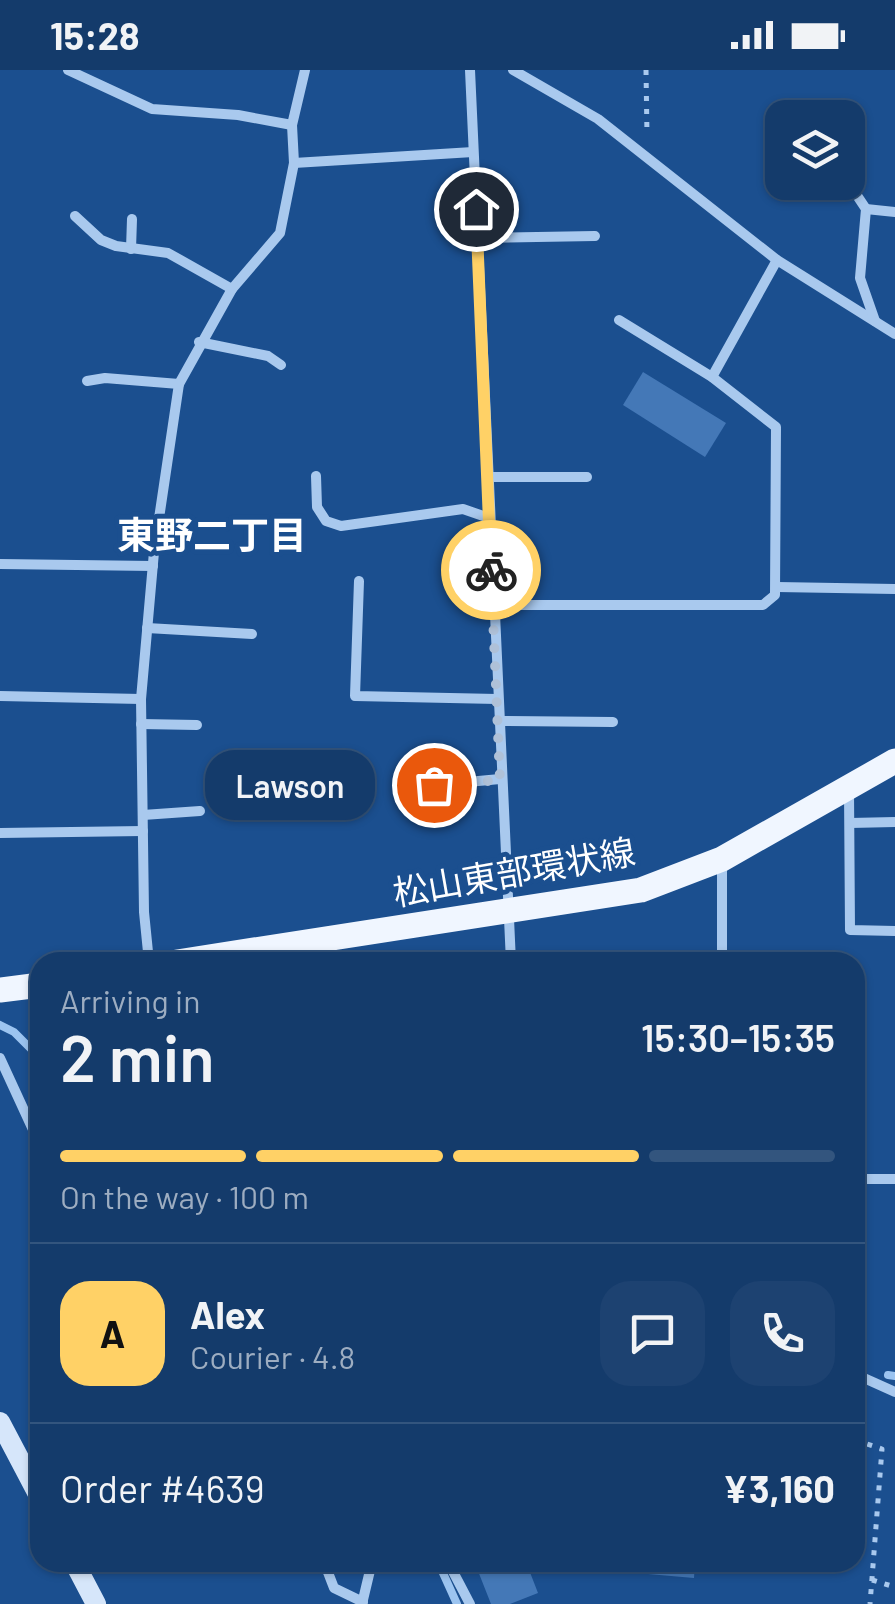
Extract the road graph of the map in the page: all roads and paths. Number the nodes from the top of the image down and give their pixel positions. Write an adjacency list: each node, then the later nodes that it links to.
1 (68, 70): 6 (street)
2 (306, 70): 6 (street)
3 (470, 70): 7 (street)
4 (512, 70): 8 (street)
5 (646, 70): 8 (path)
6 (292, 125): 9 (street)
7 (473, 152): 9 (street); 16 (street)
8 (640, 152): 18 (street)
9 (294, 163): 19 (street)
10 (860, 200): 11 (street)
11 (866, 209): 12 (street); 21 (street)
12 (895, 212)
13 (75, 216): 17 (street)
14 (132, 218): 17 (street)
15 (595, 236): 16 (street)
16 (477, 238): 29 (street)
17 (131, 249): 19 (street)
18 (777, 260): 21 (street); 25 (street)
19 (232, 289): 23 (street)
20 (619, 320): 25 (street)
21 (875, 322): 22 (street)
22 (895, 334)
23 (200, 342): 24 (street); 27 (street)
24 (281, 365)
25 (712, 378): 35 (street)
26 (87, 381): 27 (street)
27 (178, 384): 33 (street)
28 (316, 476): 31 (street)
29 (487, 477): 30 (street); 31 (street)
30 (587, 477)
31 (489, 518): 37 (street)
32 (0, 564): 33 (street)
33 (153, 566): 38 (street)
34 (359, 581): 42 (street)
35 (777, 587): 36 (street); 37 (street)
36 (895, 589)
37 (493, 605): 42 (street)
38 (148, 628): 39 (street); 41 (street)
39 (252, 634)
40 (0, 696): 41 (street)
41 (141, 698): 45 (street)
42 (497, 699): 43 (street)
43 (498, 721): 44 (street); 48 (street)
44 (613, 722)
45 (141, 724): 46 (street); 52 (street)
46 (197, 725)
47 (895, 761): 50 (main road, 松山東部環状線)
48 (500, 780): 49 (street); 58 (street)
49 (434, 785)
50 (849, 785): 54 (street); 57 (main road, 松山東部環状線)
51 (200, 811): 52 (street)
52 (142, 815): 55 (street)
53 (895, 822): 54 (street)
54 (850, 823): 59 (street)
55 (143, 831): 56 (street); 60 (street)
56 (0, 833)
57 (722, 859): 58 (main road, 松山東部環状線); 63 (street)
58 (506, 914): 61 (main road, 松山東部環状線); 62 (street)
59 (895, 931)
60 (149, 952)
61 (306, 952)
62 (510, 952)
63 (722, 952)
64 (30, 986): 65 (main road)
65 (0, 990)
66 (0, 1058): 67 (street)
67 (30, 1123)
68 (865, 1179): 69 (street)
69 (895, 1179)
70 (865, 1378): 71 (street)
71 (895, 1392)
72 (0, 1422): 74 (street)
73 (865, 1443): 79 (path)
74 (30, 1479)
75 (79, 1572): 82 (street)
76 (328, 1572): 81 (street)
77 (370, 1572): 81 (street)
78 (453, 1572): 83 (street)
79 (872, 1580): 80 (path); 84 (path)
80 (895, 1587)
81 (362, 1603)
82 (96, 1604)
83 (470, 1604)
84 (870, 1604)

